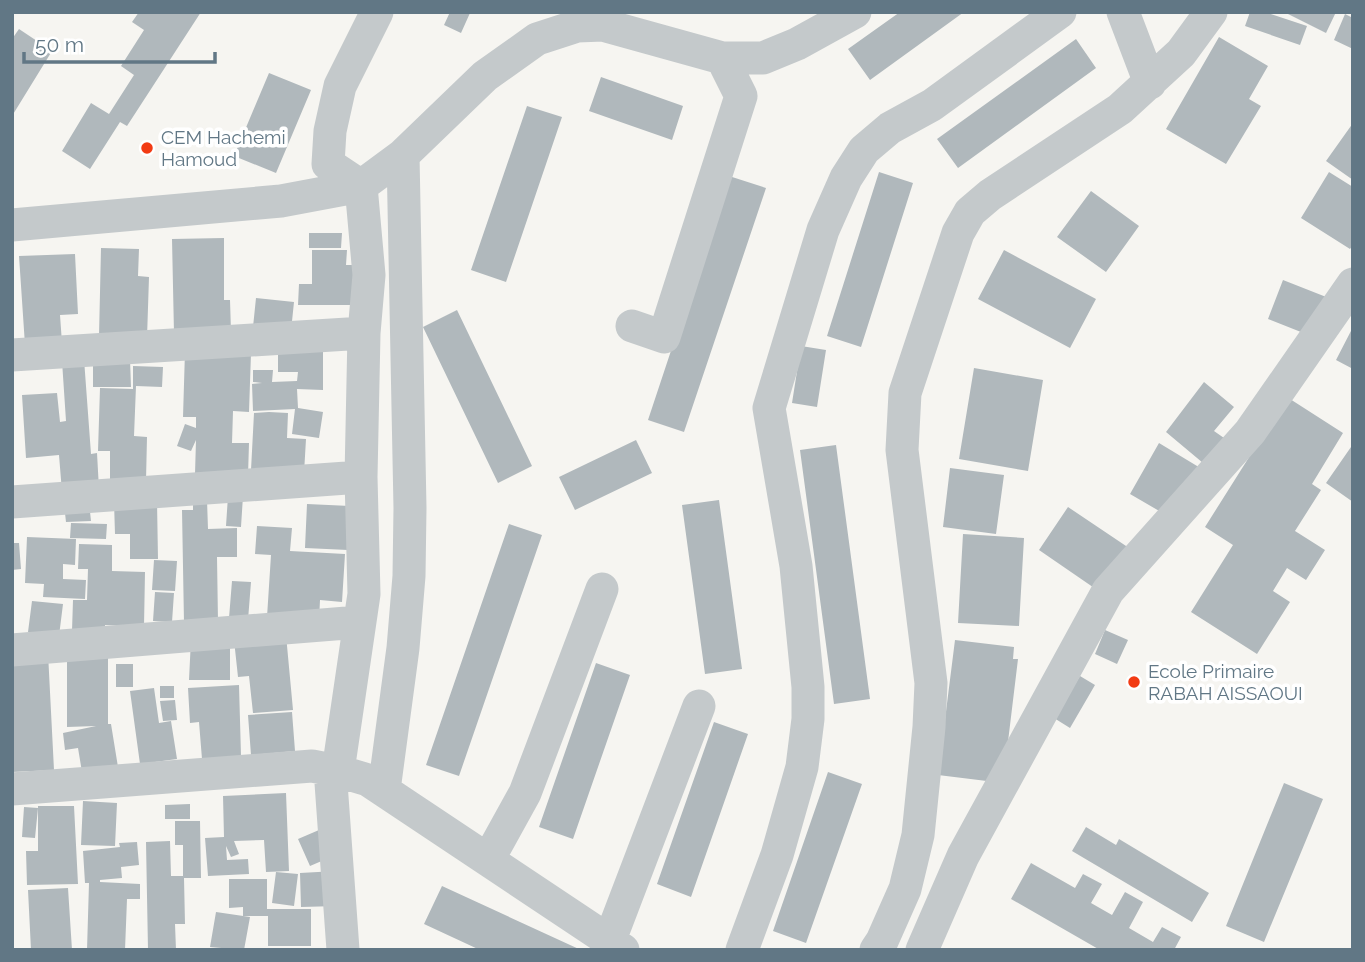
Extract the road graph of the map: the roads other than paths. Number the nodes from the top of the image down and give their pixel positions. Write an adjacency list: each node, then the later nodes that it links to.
1 (377, 12): 11 (street)
2 (581, 12): 7 (street)
3 (855, 12): 8 (street)
4 (1060, 12): 29 (street)
5 (1122, 12): 9 (street)
6 (1212, 12): 9 (street)
7 (537, 39): 8 (street); 10 (street)
8 (722, 58): 14 (street)
9 (1150, 83): 30 (street)
10 (403, 155): 11 (street); 25 (street)
11 (360, 187): 12 (street); 15 (street)
12 (12, 225)
13 (1353, 284): 31 (street)
14 (632, 326)
15 (364, 333): 16 (street); 17 (street)
16 (12, 355)
17 (362, 477): 18 (street); 20 (street)
18 (12, 502)
19 (601, 589): 26 (street)
20 (359, 622): 21 (street); 23 (street)
21 (12, 650)
22 (699, 706): 27 (street)
23 (334, 770): 24 (street); 25 (street); 28 (street)
24 (12, 789)
25 (384, 790): 26 (street)
26 (488, 860): 27 (street)
27 (613, 947)
28 (333, 949)
29 (742, 950)
30 (876, 950)
31 (922, 950)

